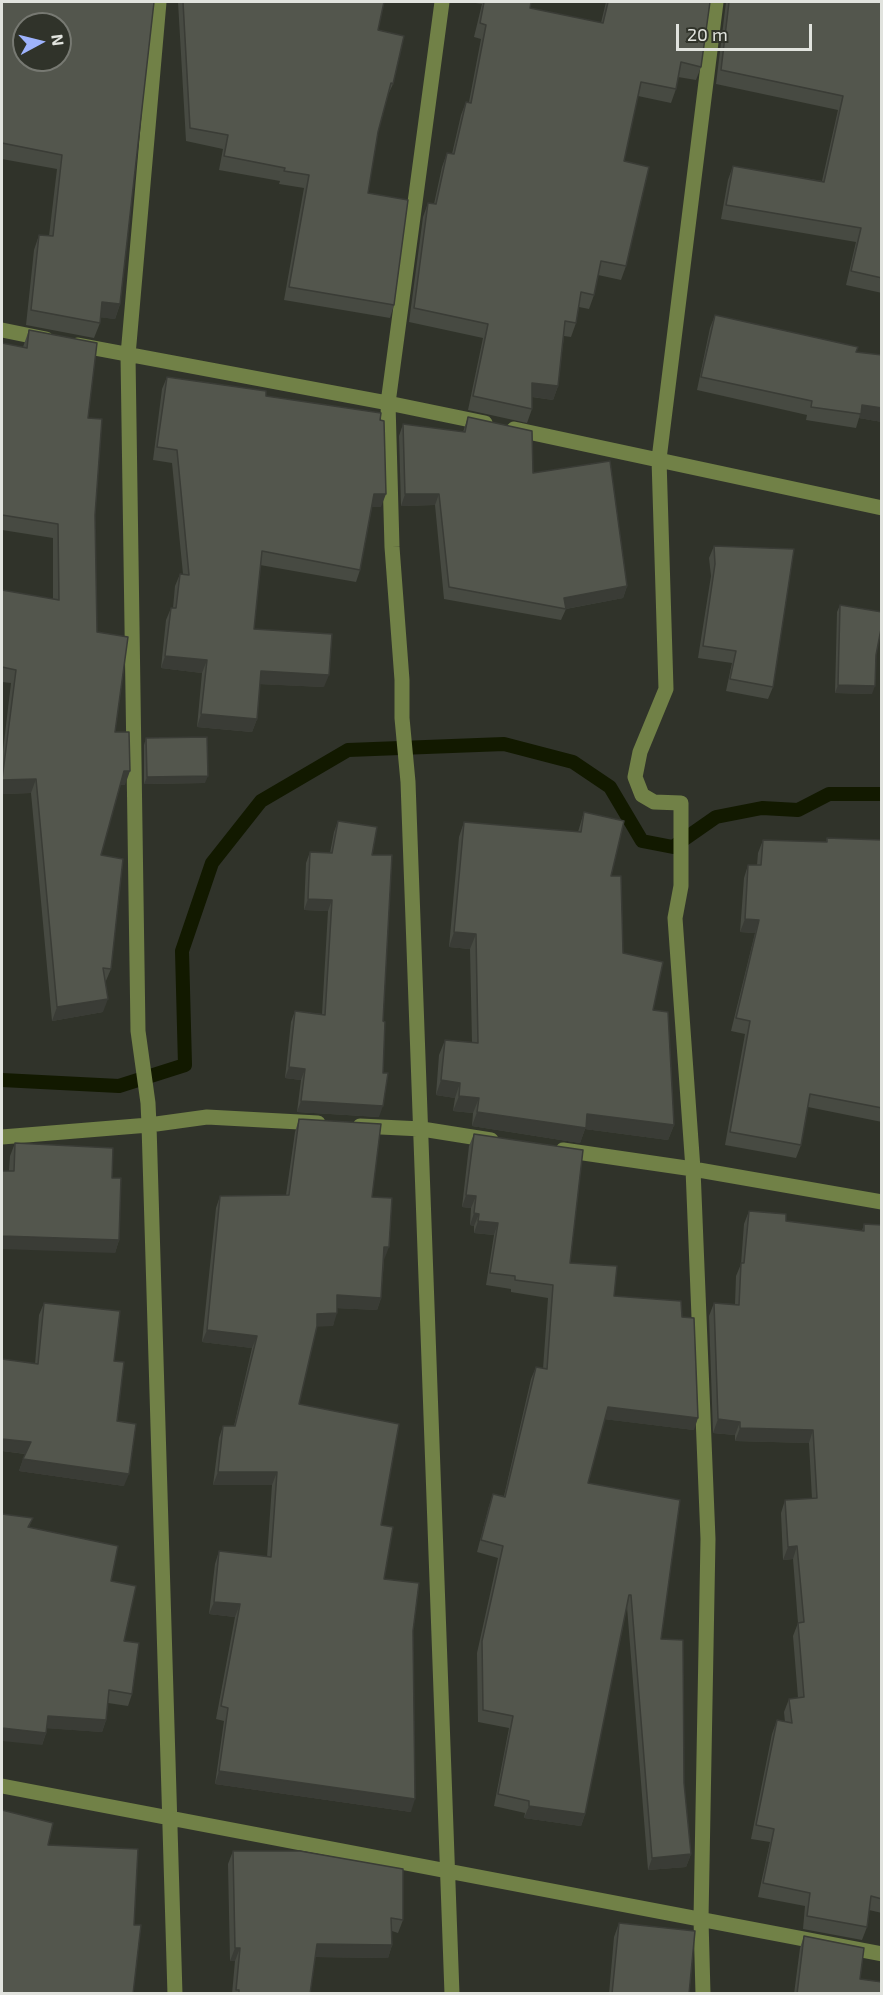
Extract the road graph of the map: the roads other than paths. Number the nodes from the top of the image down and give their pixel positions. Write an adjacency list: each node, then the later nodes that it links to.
1 (159, 2): 5 (street)
2 (442, 2): 6 (street)
3 (716, 2): 7 (street)
4 (2, 330): 5 (street)
5 (128, 355): 6 (street); 9 (street)
6 (388, 403): 7 (street); 10 (street)
7 (659, 459): 8 (street); 14 (street)
8 (882, 508)
9 (149, 1125): 10 (street); 11 (street); 17 (street)
10 (422, 1130): 12 (street); 18 (street)
11 (2, 1137)
12 (505, 1142)
13 (552, 1148): 14 (street)
14 (693, 1169): 15 (street); 19 (street)
15 (882, 1202)
16 (2, 1786): 17 (street)
17 (169, 1817): 18 (street); 21 (street)
18 (448, 1871): 19 (street); 22 (street)
19 (701, 1919): 20 (street); 23 (street)
20 (882, 1954)
21 (175, 1994)
22 (452, 1994)
23 (703, 1994)

